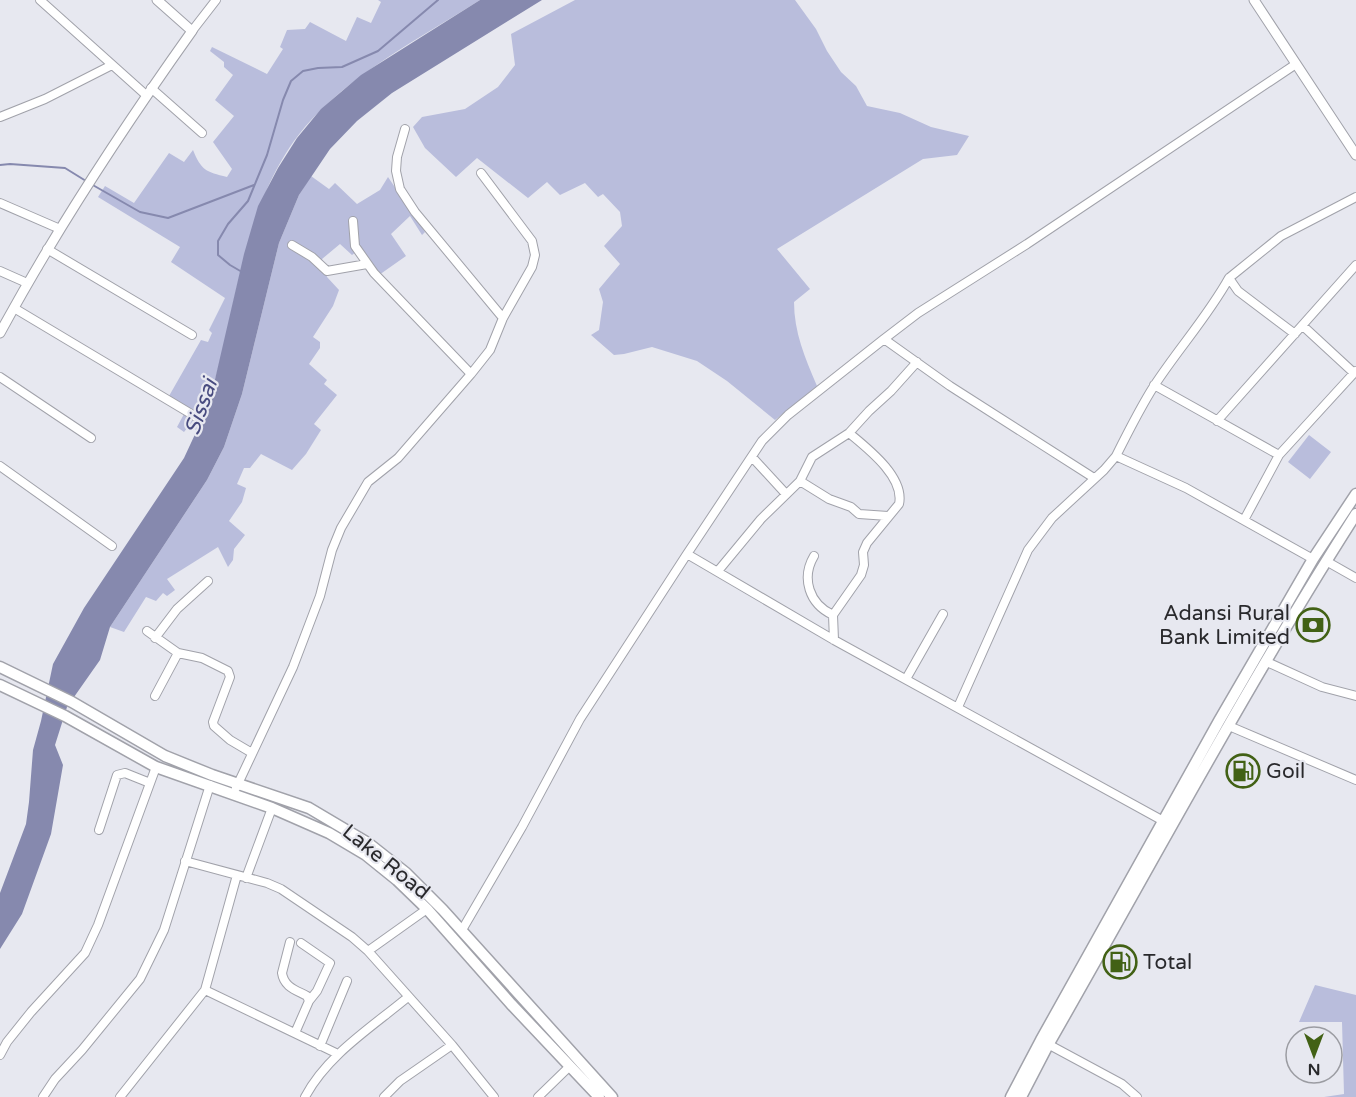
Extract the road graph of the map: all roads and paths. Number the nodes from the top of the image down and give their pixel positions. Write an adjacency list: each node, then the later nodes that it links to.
1 (40, 0): 7 (street)
2 (157, 0): 5 (street)
3 (216, 0): 5 (street)
4 (1254, 0): 6 (street)
5 (192, 31): 8 (street)
6 (1296, 64): 12 (street); 31 (street)
7 (112, 65): 8 (street); 9 (street)
8 (148, 92): 11 (street); 17 (street)
9 (0, 117)
10 (405, 129): 26 (street)
11 (202, 133)
12 (1356, 155)
13 (481, 172): 26 (street)
14 (1356, 197): 23 (street)
15 (0, 203): 17 (street)
16 (353, 221): 20 (street)
17 (60, 229): 19 (street)
18 (292, 245): 20 (street)
19 (47, 249): 24 (street); 30 (street)
20 (367, 264): 34 (street)
21 (1356, 266): 27 (street)
22 (0, 271): 24 (street)
23 (1229, 278): 29 (street); 36 (street)
24 (27, 283): 25 (street)
25 (14, 308): 28 (street); 37 (street)
26 (503, 318): 34 (street)
27 (1303, 326): 29 (street); 33 (street)
28 (0, 333)
29 (1295, 333): 38 (street)
30 (192, 335)
31 (884, 339): 32 (street); 43 (street)
32 (917, 362): 39 (street); 45 (street)
33 (1355, 372): 41 (street)
34 (471, 374): 74 (street)
35 (0, 377): 40 (street)
36 (1154, 385): 38 (street); 42 (street)
37 (198, 418)
38 (1217, 421): 41 (street)
39 (849, 433): 46 (street); 50 (street)
40 (91, 438)
41 (1279, 455): 51 (street)
42 (1116, 456): 45 (street); 51 (street)
43 (752, 457): 47 (street); 53 (street)
44 (0, 466): 52 (street)
45 (1094, 478): 72 (street)
46 (800, 481): 47 (street); 50 (street)
47 (786, 494): 57 (street)
48 (1356, 494): 55 (main road)
49 (1356, 514): 56 (main road)
50 (888, 516): 61 (street)
51 (1244, 520): 55 (street)
52 (112, 546)
53 (687, 554): 57 (street); 87 (street)
54 (814, 556): 61 (street)
55 (1314, 559): 81 (main road)
56 (1326, 561): 58 (street); 66 (main road)
57 (718, 571): 64 (street)
58 (1356, 578)
59 (208, 581): 63 (street)
60 (943, 614): 68 (street)
61 (833, 615): 64 (street)
62 (147, 631): 63 (street)
63 (155, 638): 65 (street)
64 (834, 640): 68 (street)
65 (178, 653): 70 (street); 74 (street)
66 (1267, 662): 71 (street); 73 (main road)
67 (0, 668): 79 (main road, Lake Road)
68 (906, 680): 72 (street)
69 (0, 685): 75 (main road, Lake Road)
70 (155, 696)
71 (1356, 696)
72 (958, 707): 81 (street)
73 (1229, 726): 76 (street); 81 (main road)
74 (252, 753): 79 (street)
75 (156, 767): 77 (street); 78 (main road, Lake Road)
76 (1356, 780)
77 (150, 783): 82 (street); 100 (street)
78 (210, 785): 79 (main road, Lake Road); 83 (street)
79 (236, 789): 80 (main road, Lake Road); 87 (main road, Lake Road)
80 (272, 808): 85 (street); 86 (main road, Lake Road)
81 (1168, 823): 96 (main road)
82 (99, 830)
83 (185, 861): 84 (street); 102 (street)
84 (237, 875): 85 (street); 92 (street)
85 (246, 878): 90 (street)
86 (427, 909): 90 (street); 101 (main road, Lake Road)
87 (462, 930): 109 (main road, Lake Road)
88 (290, 942): 94 (street)
89 (301, 943): 94 (street)
90 (368, 951): 93 (street)
91 (347, 981): 98 (street)
92 (205, 990): 95 (street); 103 (street)
93 (408, 998): 97 (street); 99 (street)
94 (309, 1001): 95 (street)
95 (295, 1033): 98 (street)
96 (1044, 1042): 110 (main road); 111 (main road); 112 (street)
97 (452, 1045): 105 (street); 106 (street)
98 (320, 1046): 99 (street)
99 (338, 1054): 104 (street)
100 (0, 1055)
101 (570, 1066): 107 (street); 108 (main road, Lake Road)
102 (44, 1097)
103 (120, 1097)
104 (305, 1097)
105 (384, 1097)
106 (494, 1097)
107 (538, 1097)
108 (599, 1097)
109 (612, 1097)
110 (1011, 1097)
111 (1021, 1097)
112 (1137, 1097)

